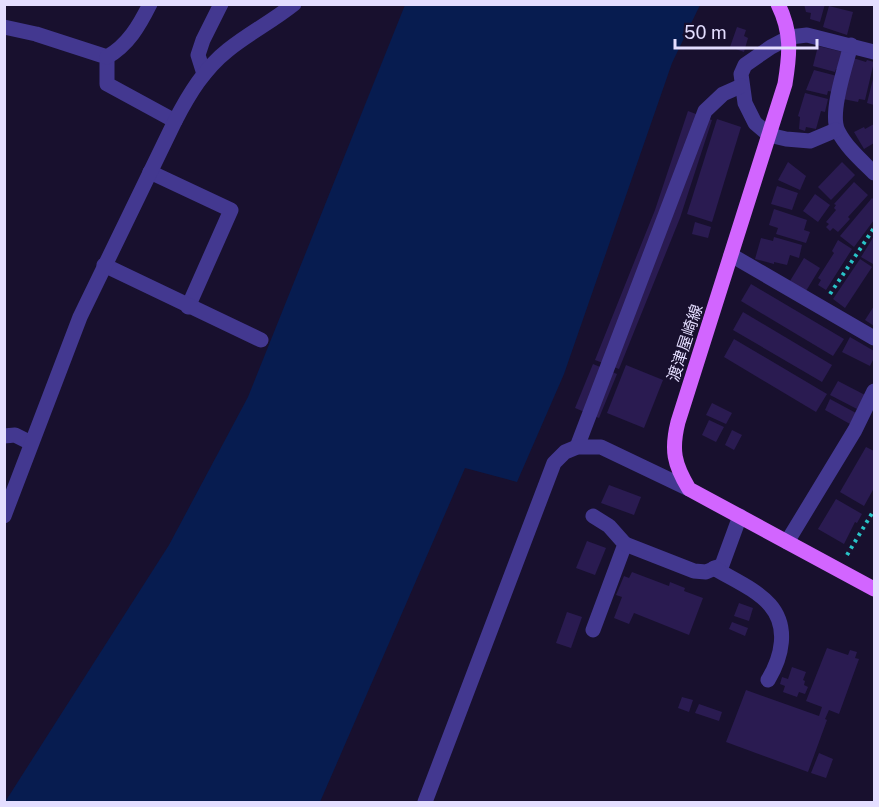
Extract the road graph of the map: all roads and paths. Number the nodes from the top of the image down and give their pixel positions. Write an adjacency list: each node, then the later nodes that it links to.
1 (150, 4): 9 (street)
2 (221, 4): 10 (street)
3 (294, 4): 10 (street)
4 (778, 4): 6 (main road, 渡津屋崎線)
5 (4, 27): 9 (street)
6 (790, 37): 7 (street); 11 (street); 14 (main road, 渡津屋崎線)
7 (851, 45): 8 (street); 13 (street)
8 (874, 52)
9 (107, 57): 12 (street)
10 (204, 74): 12 (street)
11 (741, 86): 14 (street); 27 (street)
12 (175, 121): 15 (street)
13 (836, 130): 14 (street); 16 (street)
14 (769, 135): 18 (main road, 渡津屋崎線)
15 (150, 172): 19 (street); 20 (street)
16 (874, 173)
17 (874, 228): 21 (path)
18 (731, 255): 21 (street); 28 (main road, 渡津屋崎線)
19 (104, 265): 20 (street); 26 (street)
20 (188, 307): 23 (street)
21 (821, 307): 22 (street)
22 (874, 338)
23 (261, 340)
24 (874, 391): 33 (street)
25 (4, 436): 26 (street)
26 (31, 443): 30 (street)
27 (578, 447): 28 (street); 40 (street)
28 (689, 489): 32 (main road)
29 (874, 510): 36 (path)
30 (4, 516)
31 (593, 516): 34 (street)
32 (740, 516): 33 (main road); 35 (street)
33 (788, 542): 36 (main road)
34 (625, 544): 35 (street); 38 (street)
35 (714, 568): 39 (street)
36 (838, 569): 37 (main road)
37 (874, 589)
38 (593, 630)
39 (768, 680)
40 (425, 802)

